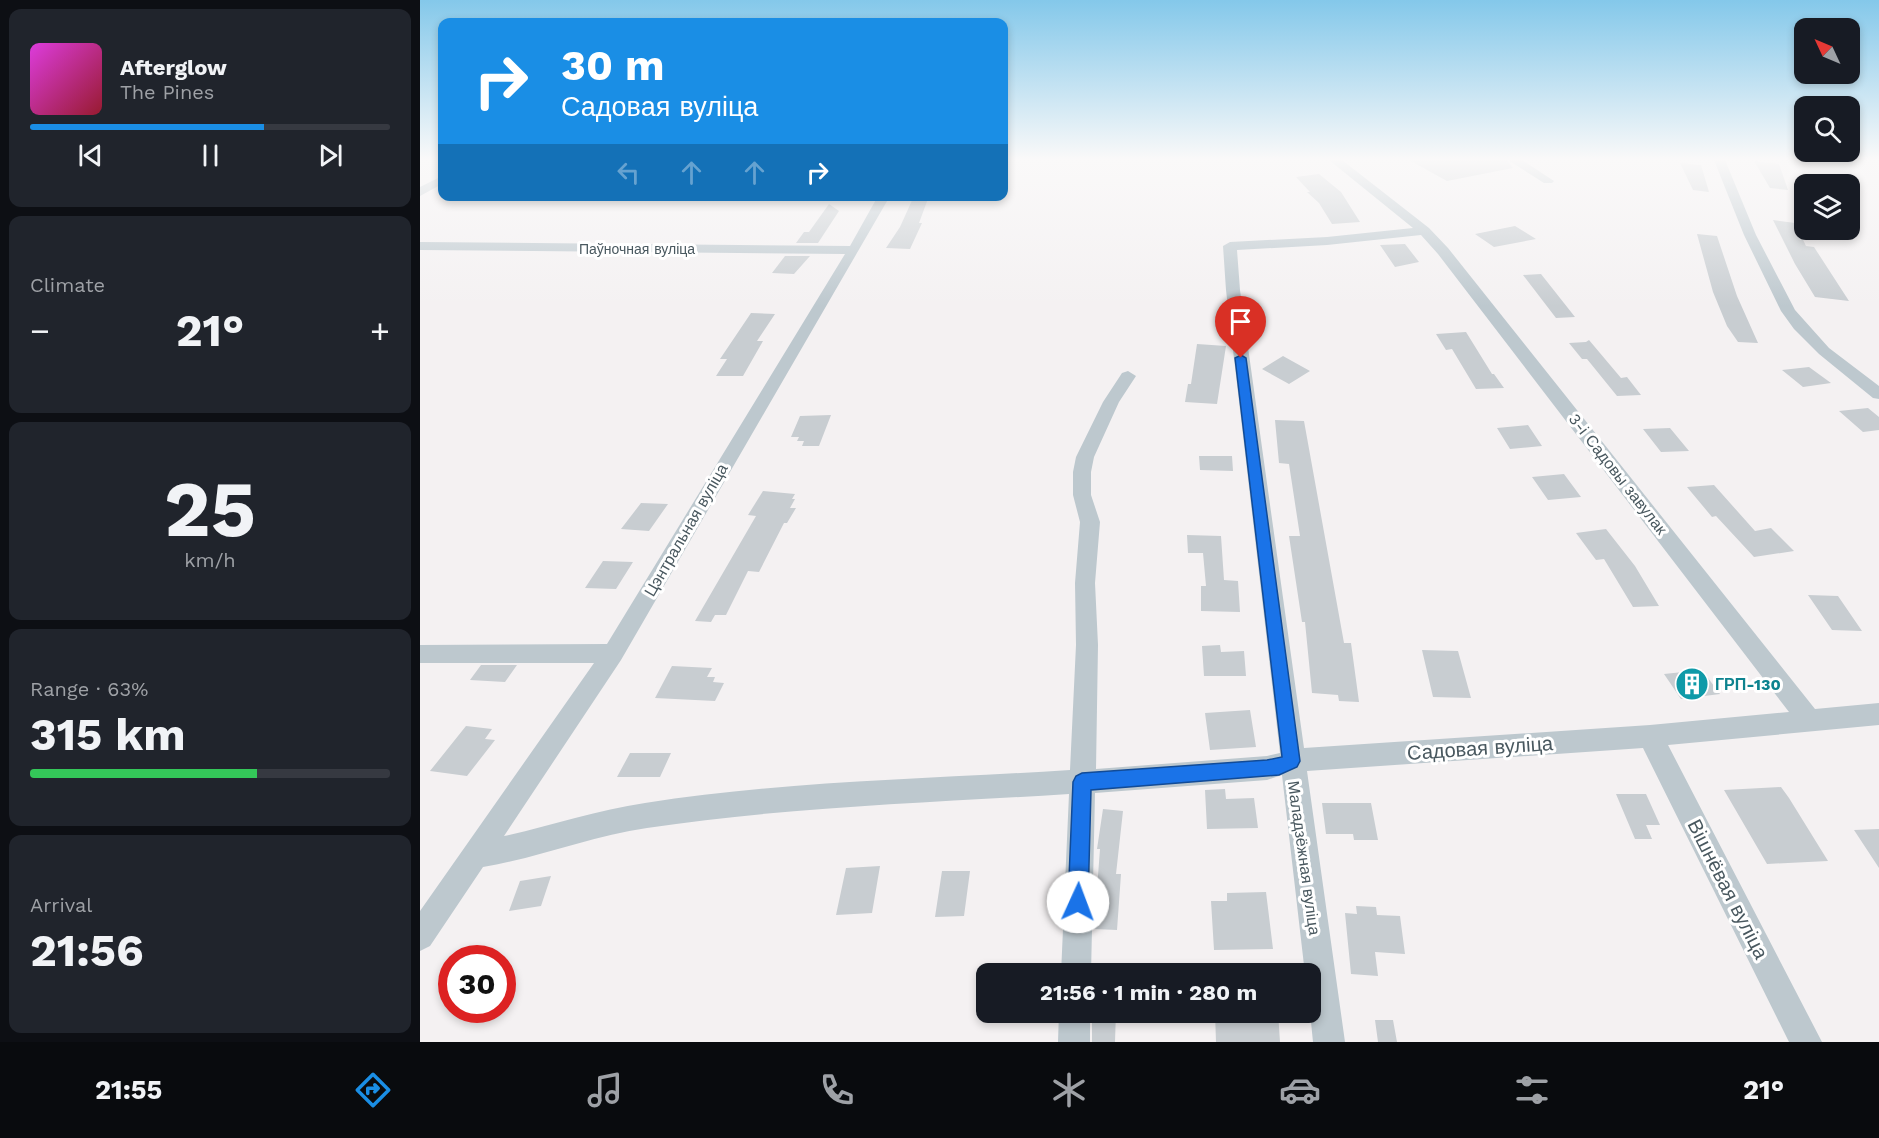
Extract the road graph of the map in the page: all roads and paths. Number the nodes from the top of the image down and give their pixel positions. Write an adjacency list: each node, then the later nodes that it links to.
1 (877, 209): 6 (street, Цэнтральная вуліца)
2 (1396, 209): 4 (street, 3-і Садовы завулак)
3 (1739, 209): 8 (street)
4 (1424, 231): 12 (street, 3-і Садовы завулак); 14 (street, Маладзёжная вуліца)
5 (420, 246): 6 (street, Паўночная вуліца)
6 (855, 250): 9 (street, Цэнтральная вуліца)
7 (1128, 376): 15 (street)
8 (1879, 394)
9 (613, 653): 10 (street); 16 (street, Цэнтральная вуліца)
10 (420, 654)
11 (1879, 714): 12 (street, Садовая вуліца)
12 (1810, 721): 13 (street, Садовая вуліца)
13 (1650, 736): 14 (street, Садовая вуліца); 22 (street, Вішнёвая вуліца)
14 (1291, 761): 15 (street, Садовая вуліца); 21 (street, Маладзёжная вуліца)
15 (1082, 782): 16 (street); 18 (street)
16 (475, 855): 17 (street, Цэнтральная вуліца)
17 (420, 936)
18 (1076, 963)
19 (1074, 1023): 20 (street)
20 (1074, 1042)
21 (1329, 1042)
22 (1806, 1042)

